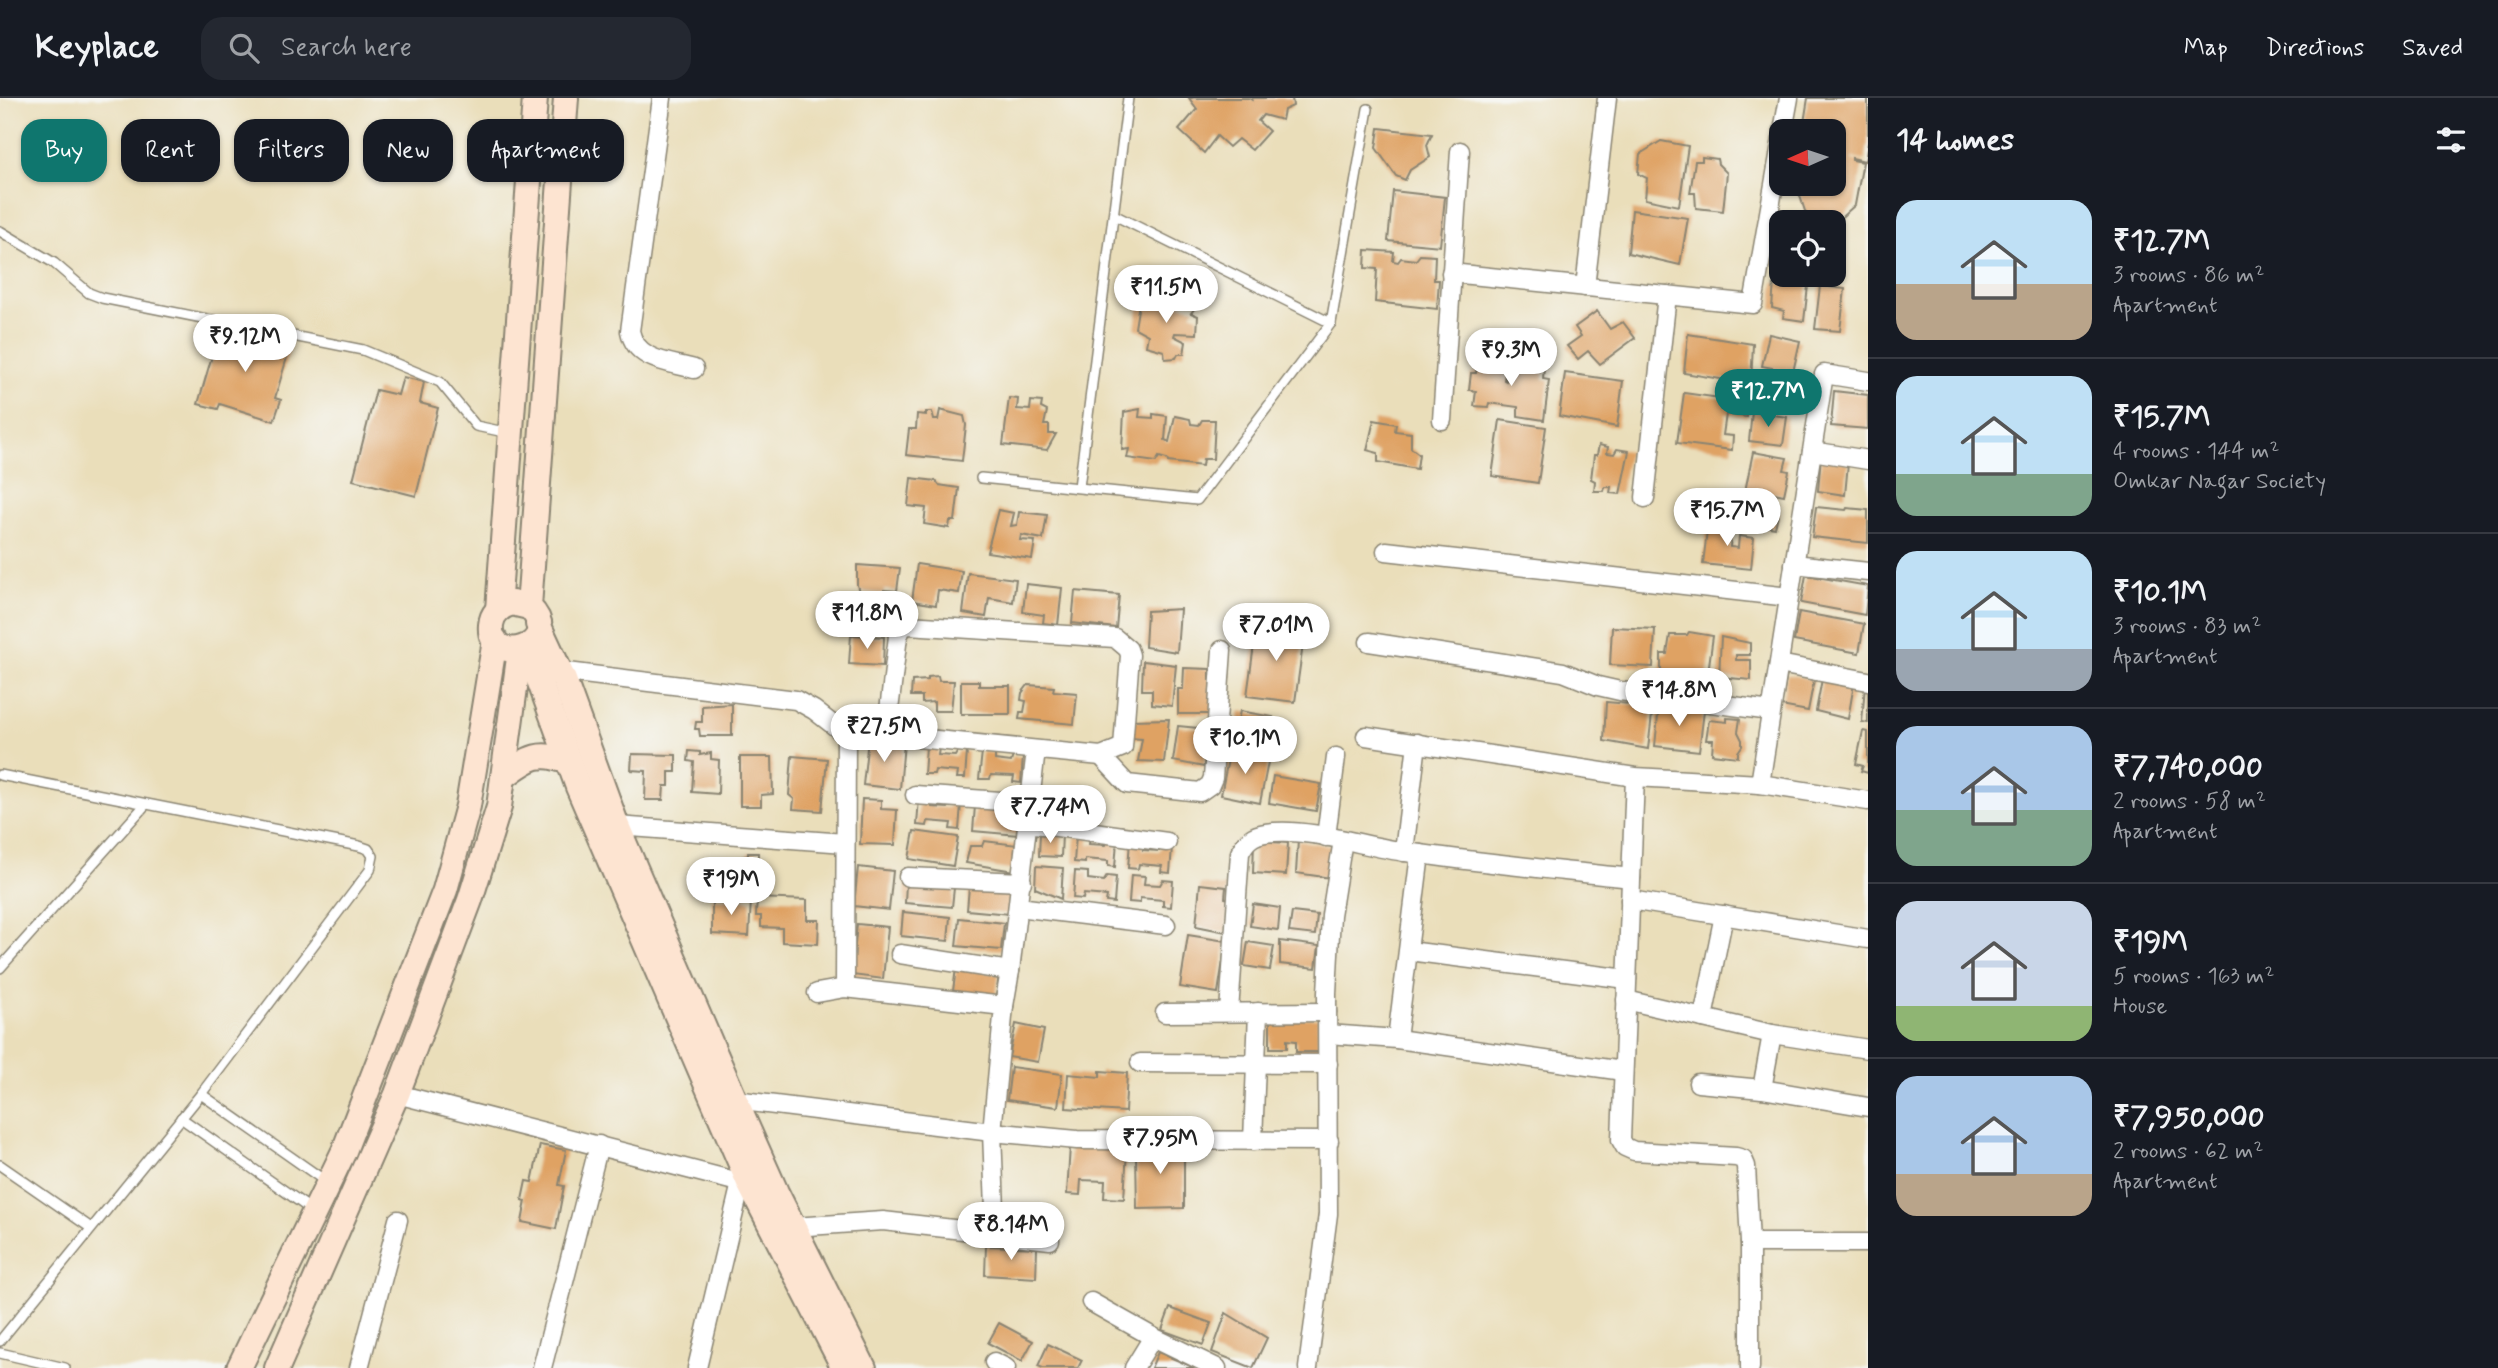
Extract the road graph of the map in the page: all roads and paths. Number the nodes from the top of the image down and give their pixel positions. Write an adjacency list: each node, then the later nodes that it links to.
1 (535, 98): 20 (main road)
2 (566, 98): 31 (main road)
3 (662, 98): 17 (street)
4 (1128, 98): 11 (lane)
5 (1607, 98): 14 (street)
6 (1788, 98): 8 (street)
7 (1368, 109): 16 (lane)
8 (1785, 119)
9 (1460, 151): 13 (street)
10 (1772, 196): 15 (street)
11 (1114, 215): 16 (lane); 24 (lane)
12 (0, 231): 20 (lane)
13 (1451, 273): 14 (street); 19 (street)
14 (1585, 287): 15 (street)
15 (1667, 295): 25 (street)
16 (1331, 323): 24 (lane)
17 (694, 369)
18 (1868, 381): 21 (street)
19 (1442, 420)
20 (509, 433): 30 (main road)
21 (1812, 451): 22 (street); 27 (street)
22 (1868, 460)
23 (981, 478): 24 (lane)
24 (1079, 486)
25 (1645, 498)
26 (1385, 551): 29 (street)
27 (1794, 564): 28 (street); 29 (street)
28 (1868, 572)
29 (1789, 597): 36 (street)
30 (498, 610): 31 (main road); 32 (main road)
31 (533, 615): 35 (main road); 37 (main road)
32 (495, 640): 35 (main road); 106 (main road)
33 (1369, 642): 39 (street)
34 (1222, 650): 45 (street)
35 (527, 656): 37 (street); 47 (main road); 50 (main road)
36 (1779, 664): 38 (street); 39 (street)
37 (560, 670): 40 (street); 57 (main road)
38 (1868, 681)
39 (1772, 711): 51 (street)
40 (846, 735): 41 (street); 60 (street)
41 (886, 735): 44 (street); 45 (street)
42 (1366, 736): 43 (street)
43 (1418, 743): 49 (street); 61 (street)
44 (1036, 750): 45 (street); 54 (street)
45 (1101, 756)
46 (1336, 757): 58 (street)
47 (568, 762): 50 (main road); 99 (main road)
48 (0, 775): 55 (lane)
49 (1635, 776): 51 (street); 63 (street)
50 (503, 777): 95 (main road)
51 (1760, 784): 53 (street)
52 (915, 795): 54 (street)
53 (1868, 801)
54 (1031, 803): 56 (street)
55 (146, 804): 72 (lane); 94 (lane)
56 (1028, 823): 59 (street); 64 (street)
57 (617, 826): 60 (street); 96 (main road)
58 (1335, 838): 61 (street); 79 (street); 81 (street)
59 (1167, 842)
60 (845, 843): 75 (street)
61 (1412, 853): 63 (street); 70 (street)
62 (908, 877): 64 (street)
63 (1631, 878): 65 (street)
64 (1022, 882): 66 (street)
65 (1630, 900): 67 (street); 74 (street)
66 (1018, 907): 68 (street); 73 (street)
67 (1724, 915): 69 (street); 83 (street)
68 (1166, 925)
69 (1868, 939)
70 (1409, 951): 74 (street); 86 (street)
71 (900, 954): 73 (street)
72 (0, 968)
73 (1010, 971): 78 (street)
74 (1626, 979): 77 (street)
75 (845, 988): 76 (street); 78 (street)
76 (817, 993)
77 (1626, 1000): 83 (street); 91 (street)
78 (1003, 1006): 100 (street)
79 (1229, 1012): 80 (street); 82 (street)
80 (1258, 1012): 81 (street); 89 (street)
81 (1328, 1012): 84 (street)
82 (1165, 1013)
83 (1703, 1018): 85 (street)
84 (1328, 1034): 86 (street); 90 (street)
85 (1772, 1034): 87 (street); 93 (street)
86 (1397, 1039): 91 (street)
87 (1868, 1049)
88 (1140, 1063): 89 (street)
89 (1256, 1063): 90 (street); 101 (street)
90 (1328, 1064): 102 (street)
91 (1623, 1072): 113 (street)
92 (1698, 1083): 93 (street)
93 (1762, 1089): 97 (street)
94 (201, 1094): 98 (lane); 106 (lane)
95 (397, 1094): 103 (street); 121 (main road)
96 (735, 1100): 99 (main road); 100 (street)
97 (1868, 1107)
98 (181, 1118): 107 (lane); 110 (lane)
99 (737, 1129): 105 (main road); 109 (main road)
100 (992, 1132): 101 (street); 111 (street)
101 (1253, 1141): 102 (street)
102 (1329, 1141): 129 (street)
103 (599, 1145): 105 (street); 123 (street)
104 (0, 1165): 110 (lane)
105 (745, 1184): 124 (street); 125 (main road)
106 (330, 1185): 107 (main road)
107 (314, 1212): 120 (main road)
108 (398, 1220): 122 (street)
109 (793, 1227): 111 (street); 126 (main road)
110 (91, 1228): 117 (lane)
111 (996, 1235): 112 (street)
112 (1050, 1240)
113 (1750, 1243): 114 (street); 130 (street)
114 (1868, 1243)
115 (1091, 1302): 116 (street)
116 (1153, 1337): 127 (street); 128 (street)
117 (0, 1340)
118 (0, 1353): 119 (lane)
119 (65, 1368)
120 (239, 1368)
121 (277, 1368)
122 (359, 1368)
123 (542, 1368)
124 (696, 1368)
125 (844, 1368)
126 (864, 1368)
127 (1135, 1368)
128 (1217, 1368)
129 (1308, 1368)
130 (1750, 1368)

